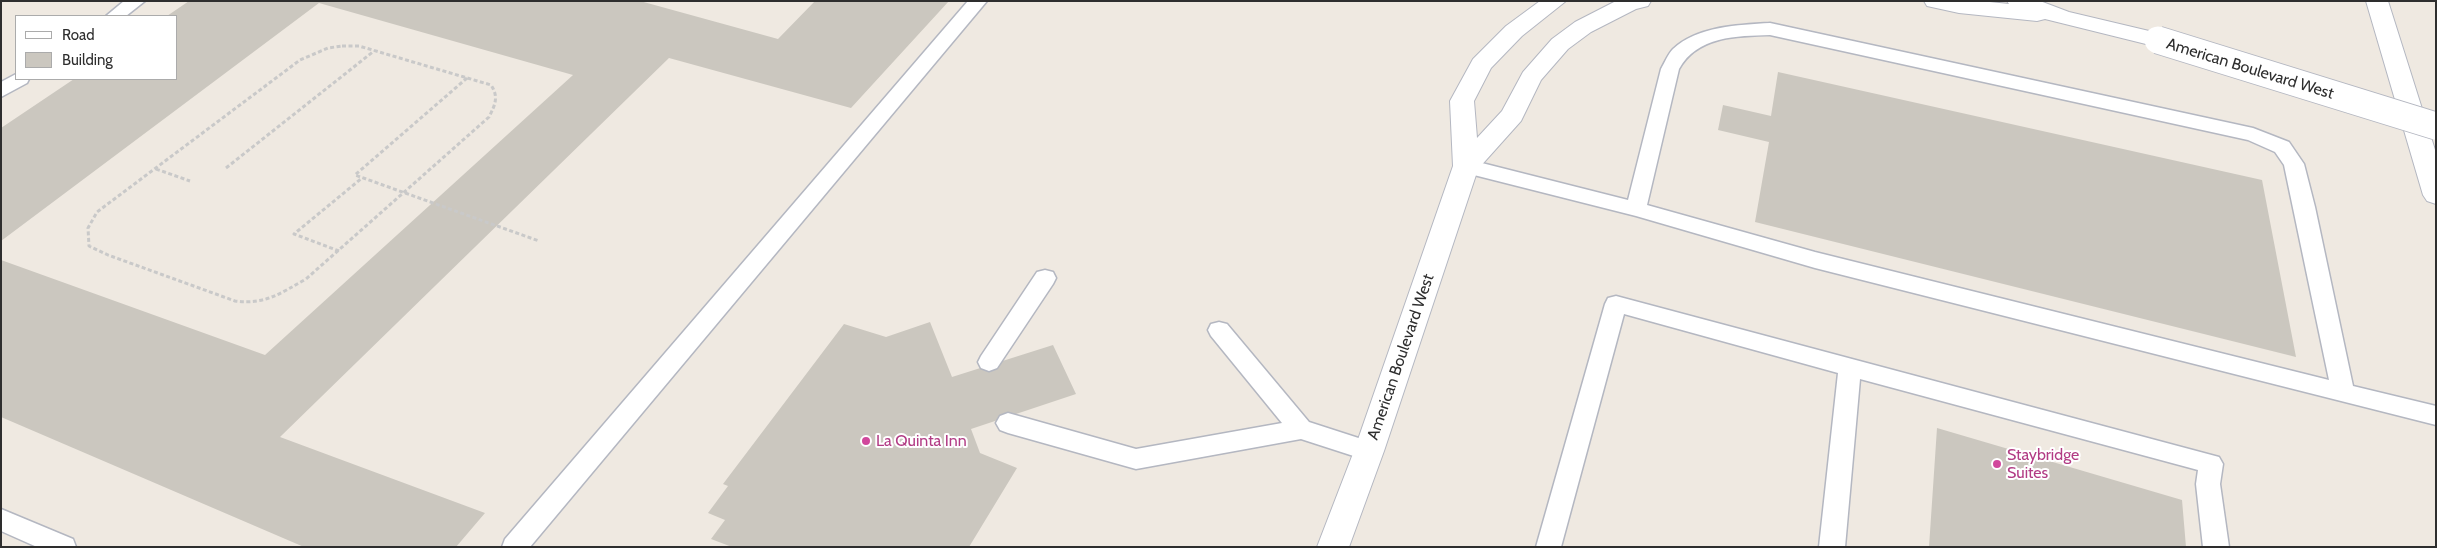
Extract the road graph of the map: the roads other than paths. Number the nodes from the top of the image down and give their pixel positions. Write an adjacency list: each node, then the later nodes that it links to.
1 (136, 1): 8 (lane)
2 (978, 1): 27 (lane)
3 (1555, 1): 13 (street, American Boulevard West)
4 (1935, 1): 9 (street, American Boulevard West)
5 (2018, 1): 9 (street, American Boulevard West)
6 (2377, 1): 14 (street)
7 (1631, 2): 13 (street, American Boulevard West)
8 (116, 15)
9 (2062, 17): 12 (street, American Boulevard West, bridge)
10 (18, 80): 11 (lane)
11 (1, 91)
12 (2436, 126)
13 (1466, 166): 15 (lane); 24 (street, American Boulevard West)
14 (2436, 195)
15 (1636, 210): 20 (lane); 20 (lane)
16 (1045, 278): 18 (lane)
17 (1219, 330): 23 (lane)
18 (989, 362)
19 (1850, 366): 29 (lane); 30 (lane); 31 (lane)
20 (2343, 393): 21 (lane)
21 (2436, 416)
22 (1008, 423): 23 (lane)
23 (1301, 429): 24 (lane)
24 (1369, 451): 28 (street, American Boulevard West)
25 (1, 520): 26 (lane)
26 (64, 547)
27 (514, 547)
28 (1333, 547)
29 (1548, 547)
30 (1832, 547)
31 (2216, 547)

